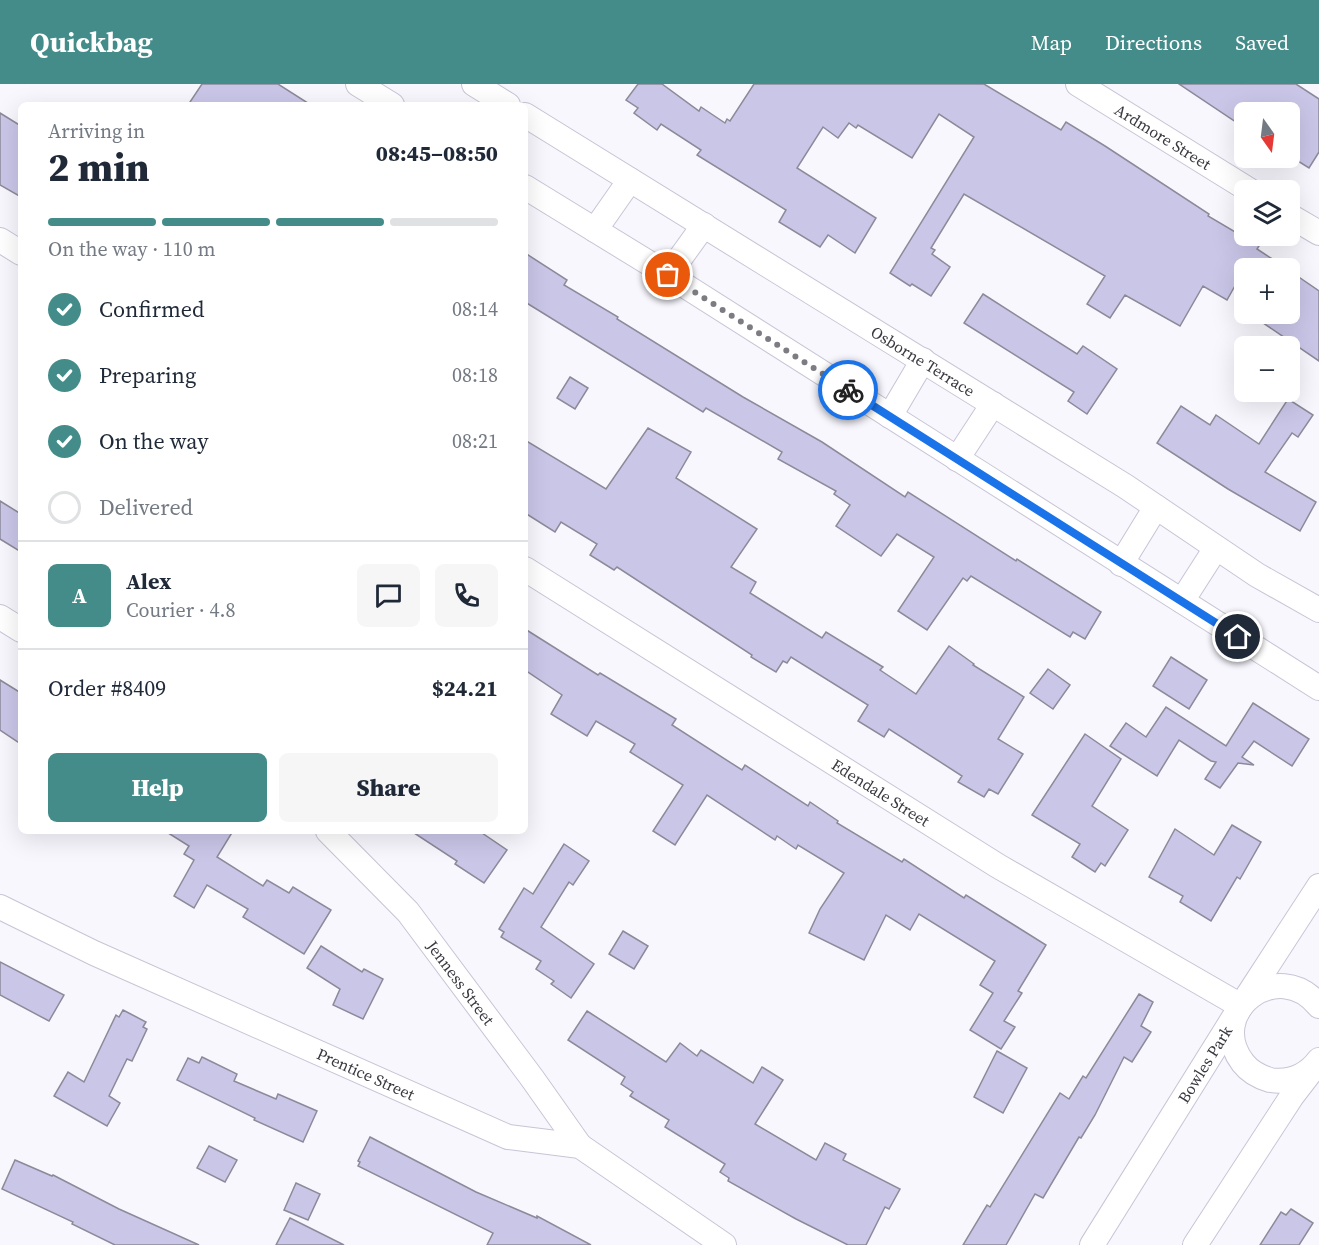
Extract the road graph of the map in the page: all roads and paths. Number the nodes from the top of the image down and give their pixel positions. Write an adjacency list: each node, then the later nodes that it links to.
1 (474, 84): 5 (street)
2 (1078, 84): 8 (street, Ardmore Street)
3 (365, 86): 4 (street)
4 (388, 102)
5 (503, 102)
6 (528, 117): 7 (street, Osborne Terrace)
7 (630, 180): 11 (street, Osborne Terrace); 12 (street)
8 (1234, 181)
9 (528, 189): 12 (street)
10 (1300, 222): 13 (street)
11 (704, 225): 16 (street); 17 (street, Osborne Terrace)
12 (595, 230): 16 (street)
13 (1319, 233)
14 (0, 240): 15 (street)
15 (18, 251)
16 (668, 275): 19 (street)
17 (923, 360): 18 (street, Osborne Terrace); 19 (street)
18 (993, 404): 20 (street); 21 (street, Osborne Terrace)
19 (890, 416): 20 (street)
20 (957, 459): 23 (street)
21 (1156, 507): 22 (street, Osborne Terrace); 23 (street)
22 (1216, 548): 25 (street); 26 (street, Osborne Terrace)
23 (1121, 564): 25 (street)
24 (528, 571): 33 (street, Edendale Street)
25 (1182, 601): 29 (street)
26 (1319, 610)
27 (0, 616): 28 (street)
28 (18, 628)
29 (1319, 688)
30 (331, 834): 36 (street, Jenness Street)
31 (1319, 886): 33 (street, Bowles Park)
32 (0, 907): 36 (street, Prentice Street)
33 (1241, 1006): 34 (street); 35 (street); 38 (street, Bowles Park)
34 (1319, 1006)
35 (1319, 1060): 39 (street)
36 (580, 1146): 37 (street, Prentice Street)
37 (724, 1245)
38 (1092, 1245)
39 (1195, 1245)

